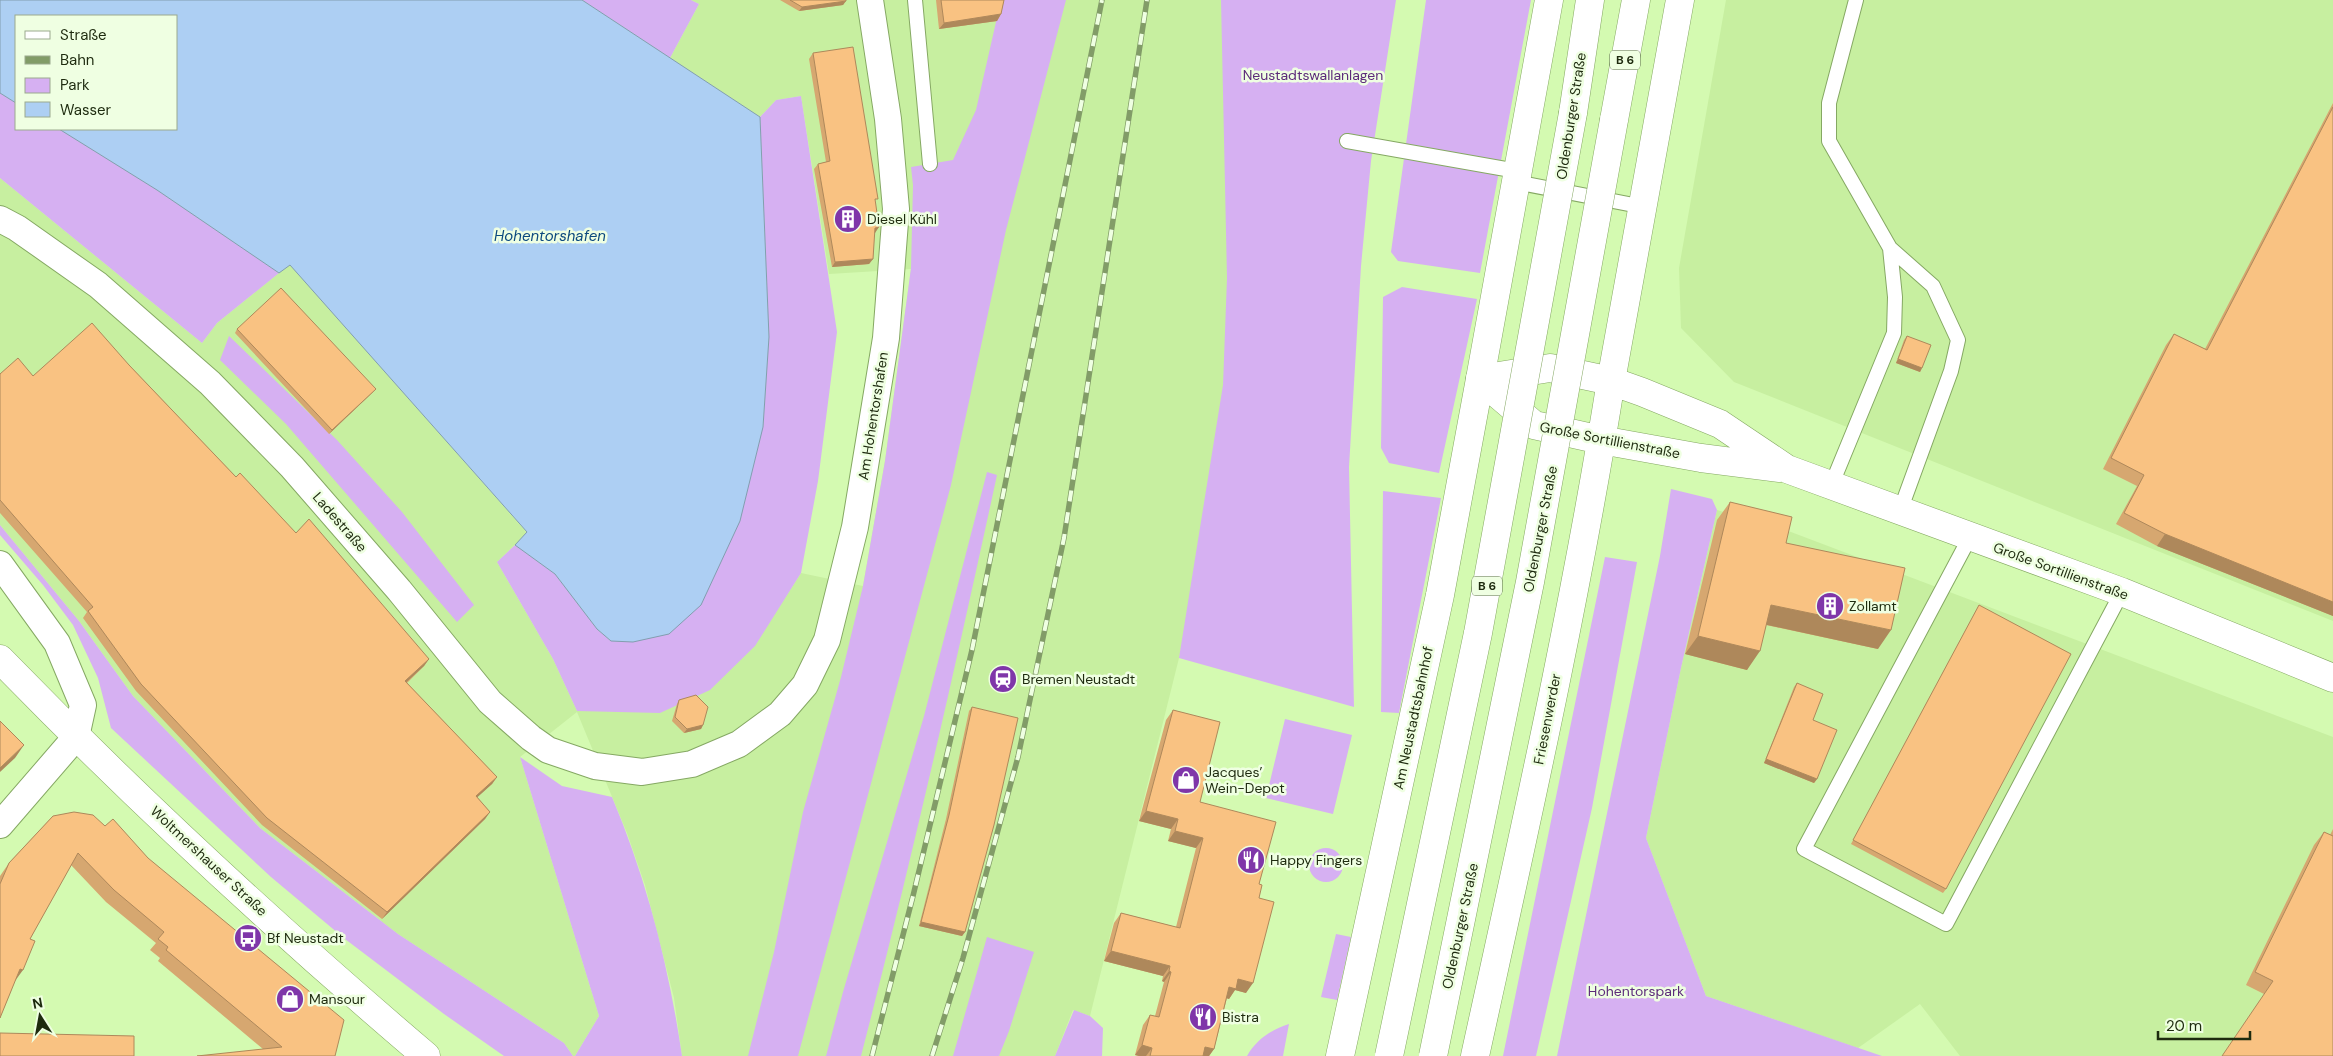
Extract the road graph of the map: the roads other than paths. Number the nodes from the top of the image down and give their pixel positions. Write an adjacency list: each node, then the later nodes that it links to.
1 (870, 0): 26 (street, Am Hohentorshafen)
2 (915, 0): 9 (lane)
3 (1549, 0): 10 (main road, Am Neustadtsbahnhof)
4 (1590, 0): 30 (main road, Oldenburger Straße / B 6, bridge)
5 (1636, 0): 31 (main road, Oldenburger Straße / B 6, bridge)
6 (1680, 0): 11 (main road, Friesenwerder)
7 (1856, 0): 13 (lane)
8 (1347, 141): 10 (lane)
9 (930, 164)
10 (1516, 176): 11 (lane); 14 (main road, Am Neustadtsbahnhof)
11 (1644, 206): 15 (main road, Friesenwerder)
12 (0, 219): 26 (street, Ladestraße)
13 (1890, 248): 18 (lane); 19 (lane)
14 (1480, 379): 15 (main road, Große Sortillienstraße); 16 (main road, Große Sortillienstraße); 29 (main road, Am Neustadtsbahnhof)
15 (1611, 381): 16 (main road, Friesenwerder); 17 (main road, Große Sortillienstraße)
16 (1602, 440): 17 (main road, Große Sortillienstraße); 32 (main road, Friesenwerder)
17 (1787, 469): 18 (main road, Große Sortillienstraße)
18 (1832, 486): 19 (main road, Große Sortillienstraße)
19 (1900, 511): 20 (main road, Große Sortillienstraße)
20 (1970, 537): 22 (main road, Große Sortillienstraße); 22 (lane)
21 (0, 564): 25 (street)
22 (2122, 592): 24 (main road, Große Sortillienstraße)
23 (0, 659): 25 (main road, Woltmershauser Straße)
24 (2333, 678)
25 (76, 737): 27 (street); 28 (main road, Woltmershauser Straße)
26 (692, 764)
27 (0, 825)
28 (426, 1056)
29 (1340, 1056)
30 (1389, 1056)
31 (1433, 1056)
32 (1475, 1056)

